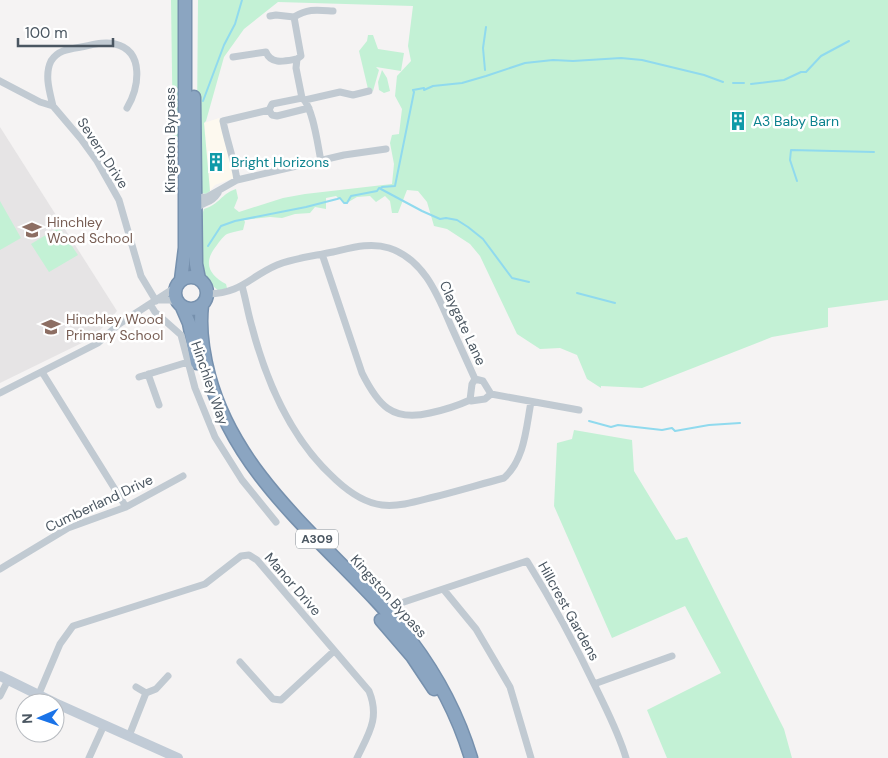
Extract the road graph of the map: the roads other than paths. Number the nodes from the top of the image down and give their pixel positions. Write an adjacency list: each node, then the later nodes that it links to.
1 (185, 0): 22 (highway, Kingston Bypass)
2 (194, 0): 21 (highway, Kingston Bypass)
3 (333, 11): 5 (street)
4 (270, 16): 5 (street)
5 (294, 17): 9 (street)
6 (242, 45): 7 (street)
7 (244, 55): 8 (street); 9 (street)
8 (233, 57)
9 (297, 59): 12 (street)
10 (0, 81): 13 (street, Severn Drive)
11 (369, 91): 12 (street)
12 (303, 99): 15 (street); 16 (street)
13 (53, 106): 14 (street); 28 (street, Severn Drive)
14 (127, 108)
15 (310, 108): 16 (street); 18 (street)
16 (269, 110): 19 (street)
17 (386, 149): 18 (street)
18 (321, 161): 19 (street)
19 (237, 180): 20 (street)
20 (221, 188): 21 (street); 21 (street)
21 (196, 203): 22 (street); 24 (highway, Kingston Bypass)
22 (185, 237): 25 (highway, Kingston Bypass)
23 (322, 254): 26 (street, Claygate Lane); 34 (street, Claygate Lane); 37 (street)
24 (200, 279): 25 (highway); 27 (highway)
25 (179, 284): 28 (street); 29 (highway)
26 (242, 286): 27 (street, Claygate Lane); 38 (street)
27 (205, 300): 29 (highway); 46 (highway, Kingston Bypass / A309)
28 (155, 301): 29 (street); 30 (street, Hinchley Way); 31 (street)
29 (180, 305): 64 (highway, Kingston Bypass / A309)
30 (188, 362): 32 (street); 43 (street, Hinchley Way)
31 (42, 372): 35 (street); 42 (street)
32 (148, 374): 33 (street); 39 (street)
33 (140, 377)
34 (475, 378): 36 (street, Claygate Lane); 37 (street, Claygate Lane)
35 (0, 393)
36 (490, 394): 37 (street); 38 (street)
37 (470, 400)
38 (531, 402): 40 (street)
39 (159, 405)
40 (579, 410)
41 (183, 476): 42 (street, Cumberland Drive)
42 (126, 507): 44 (street, Cumberland Drive)
43 (276, 522)
44 (0, 569)
45 (444, 590): 46 (street, Hillcrest Gardens); 52 (street, Hillcrest Gardens); 66 (street)
46 (383, 609): 65 (highway, Kingston Bypass / A309)
47 (334, 651): 49 (street); 56 (street, Manor Drive); 63 (street, Manor Drive)
48 (672, 656): 52 (street)
49 (240, 662)
50 (168, 676): 54 (street)
51 (3, 679): 55 (street); 57 (street)
52 (594, 684): 67 (street, Hillcrest Gardens)
53 (136, 687): 54 (street)
54 (146, 692): 60 (street)
55 (32, 693)
56 (39, 693)
57 (0, 696)
58 (65, 707): 59 (street)
59 (104, 725): 60 (street); 61 (street)
60 (128, 736): 62 (street)
61 (89, 758)
62 (178, 758)
63 (357, 758)
64 (463, 758)
65 (471, 758)
66 (531, 758)
67 (626, 758)

